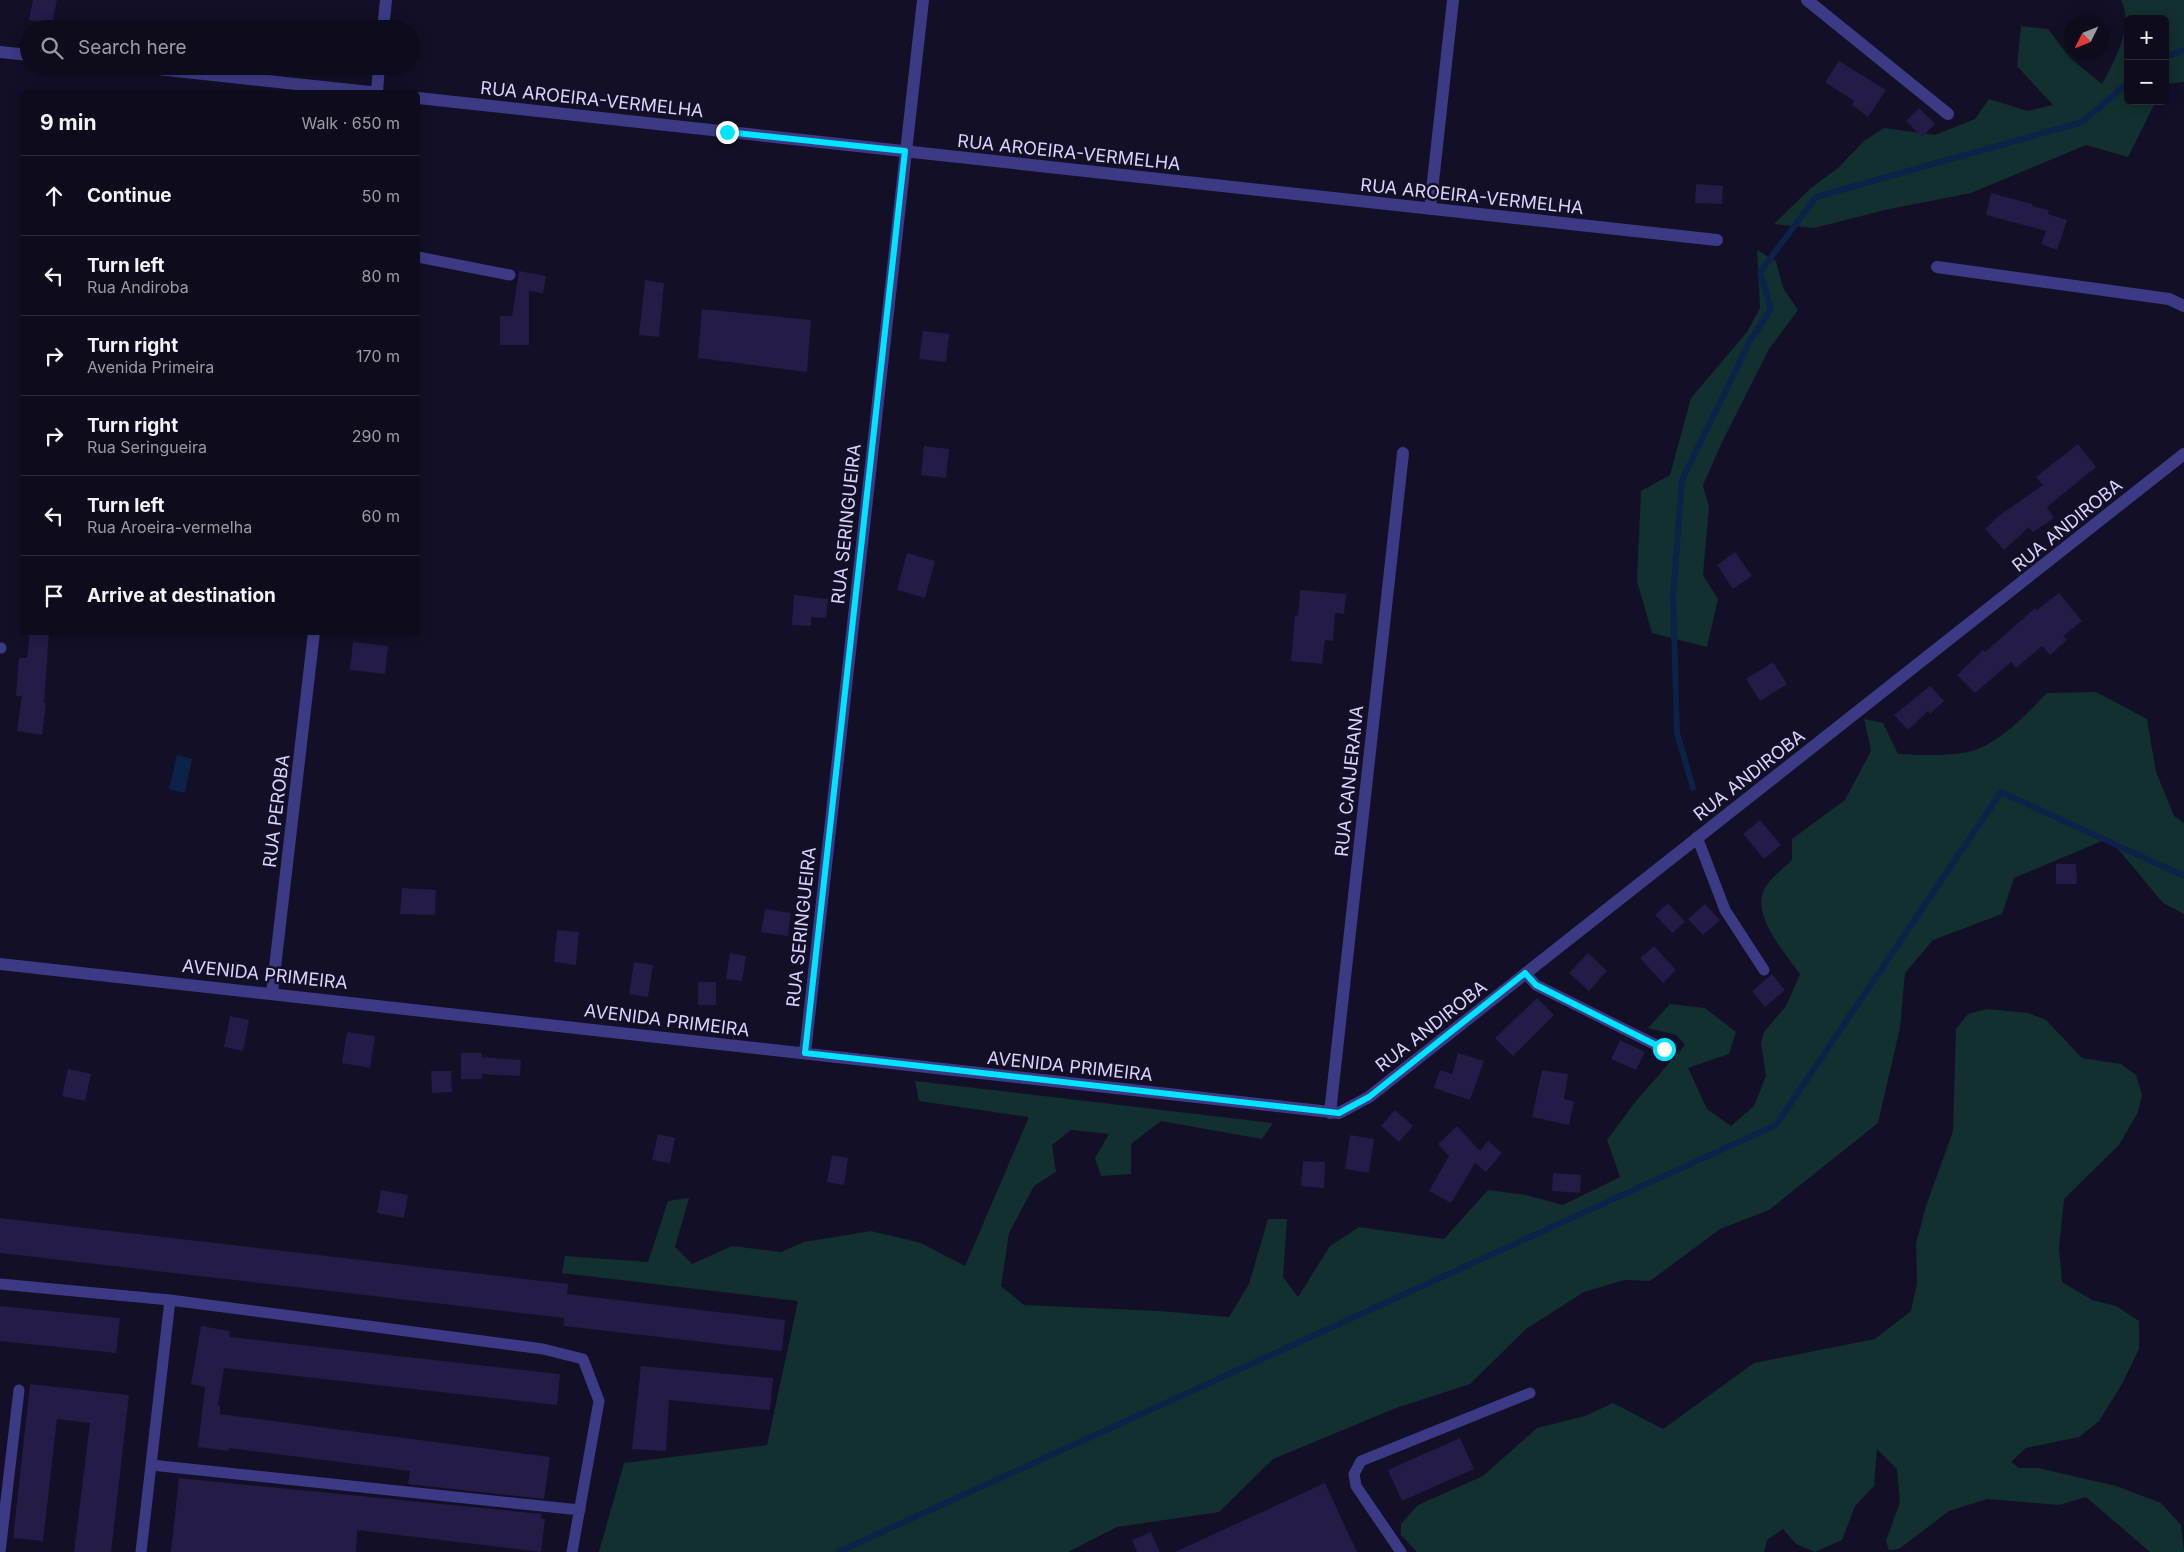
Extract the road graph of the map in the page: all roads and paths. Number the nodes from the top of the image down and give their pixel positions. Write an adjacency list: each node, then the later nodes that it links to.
1 (386, 0): 5 (street)
2 (923, 0): 14 (street, RUA SERINGUEIRA)
3 (1453, 0): 15 (street)
4 (1807, 0): 13 (street)
5 (384, 20)
6 (0, 52): 7 (street)
7 (20, 54)
8 (213, 75): 10 (street)
9 (378, 75): 11 (street)
10 (352, 90)
11 (377, 90)
12 (420, 98): 14 (street, RUA AROEIRA-VERMELHA)
13 (1948, 114)
14 (905, 151): 15 (street, RUA AROEIRA-VERMELHA); 30 (street, RUA SERINGUEIRA)
15 (1430, 209): 16 (street, RUA AROEIRA-VERMELHA)
16 (1717, 240)
17 (420, 257): 19 (lane)
18 (1937, 267): 20 (street)
19 (510, 275)
20 (2184, 306)
21 (1403, 452): 31 (street, RUA CANJERANA)
22 (2184, 454): 24 (street, RUA ANDIROBA)
23 (314, 635): 28 (street, RUA PEROBA)
24 (1697, 838): 26 (lane); 27 (street, RUA ANDIROBA)
25 (0, 964): 28 (street, AVENIDA PRIMEIRA)
26 (1764, 970)
27 (1525, 973): 29 (lane); 31 (street, RUA ANDIROBA)
28 (272, 993): 30 (street, AVENIDA PRIMEIRA)
29 (1664, 1049)
30 (805, 1053): 31 (street, AVENIDA PRIMEIRA)
31 (1330, 1113)
32 (0, 1284): 33 (lane)
33 (170, 1300): 37 (lane); 39 (lane)
34 (20, 1390): 38 (lane)
35 (1530, 1393): 43 (lane)
36 (0, 1456): 38 (lane)
37 (151, 1465): 39 (lane); 41 (lane)
38 (10, 1468): 40 (lane)
39 (580, 1510): 42 (lane)
40 (0, 1552)
41 (141, 1552)
42 (572, 1552)
43 (1401, 1552)

